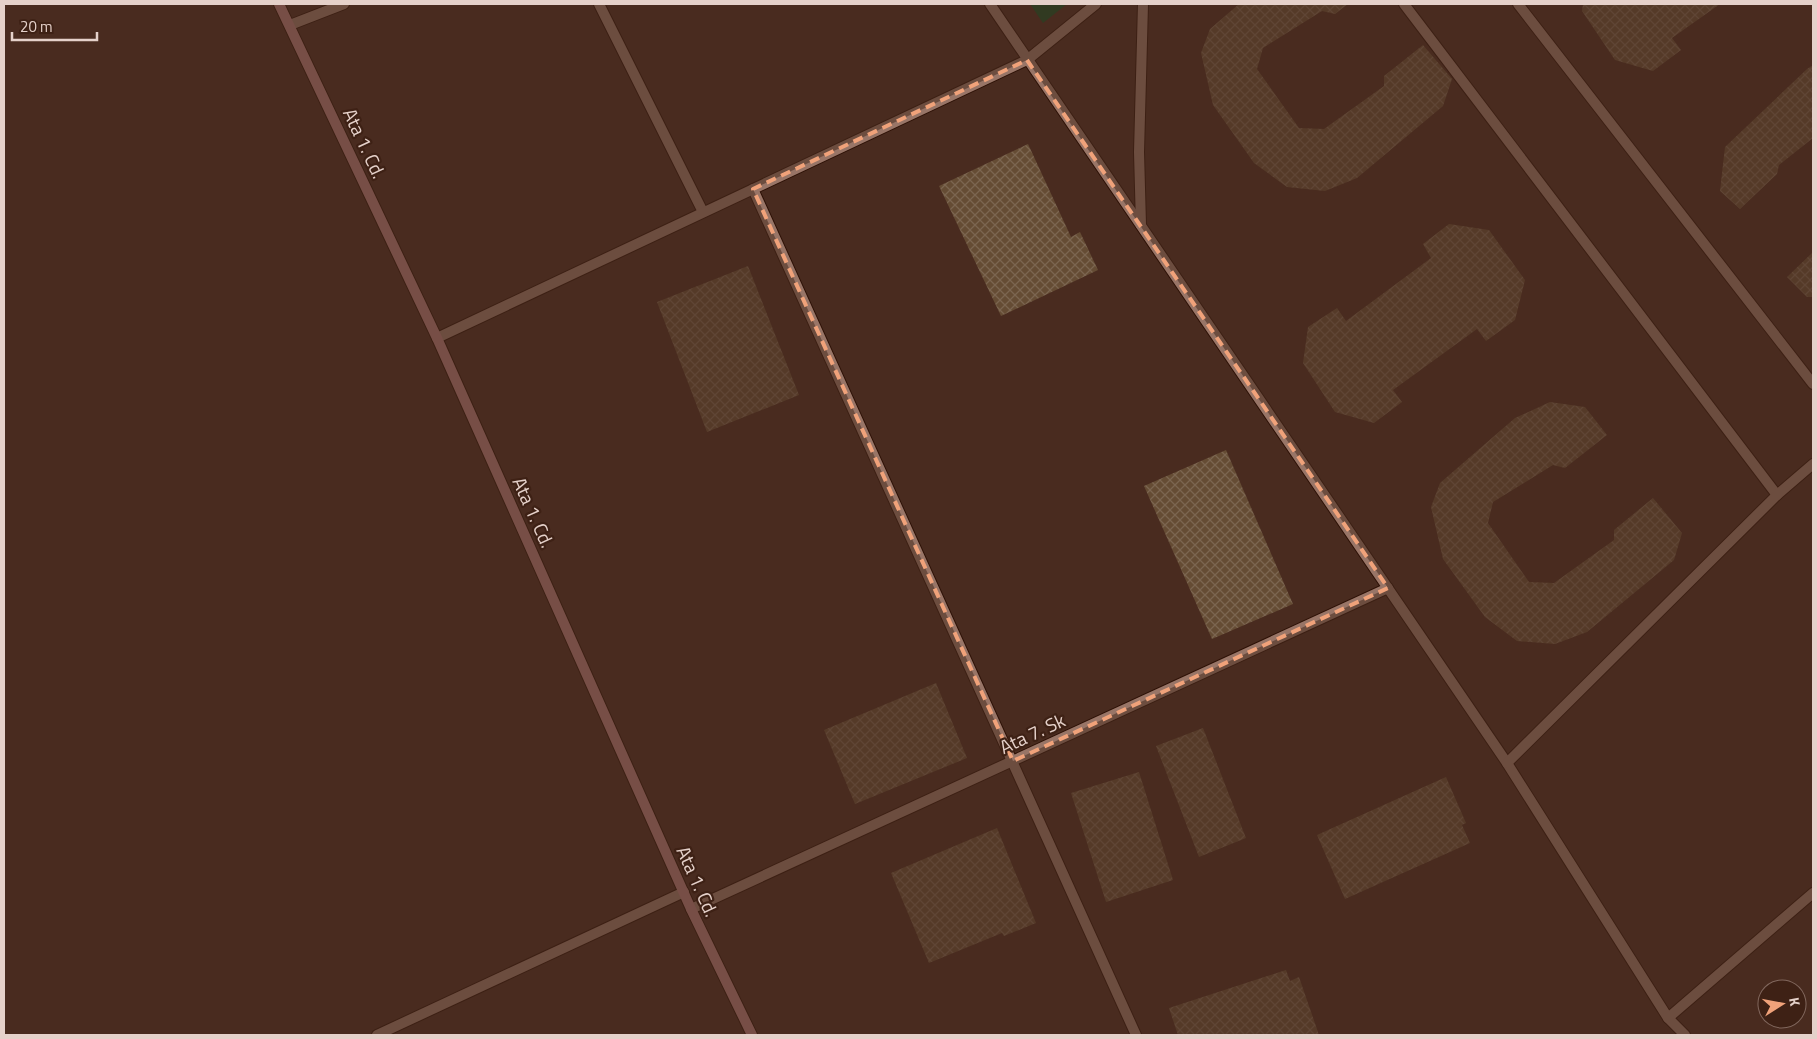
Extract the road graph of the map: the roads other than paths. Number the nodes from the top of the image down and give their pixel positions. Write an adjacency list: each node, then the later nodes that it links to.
1 (279, 4): 9 (street, Ata 1. Cd.)
2 (344, 4): 9 (street)
3 (599, 4): 12 (street)
4 (990, 4): 10 (street)
5 (1096, 4): 10 (street)
6 (1143, 4): 13 (street)
7 (1404, 4): 17 (street)
8 (1518, 4): 15 (street)
9 (290, 25): 14 (street, Ata 1. Cd.)
10 (1027, 60): 11 (street); 13 (street)
11 (753, 189): 12 (street); 19 (street)
12 (703, 212): 14 (street)
13 (1141, 225): 18 (street)
14 (437, 338): 21 (street, Ata 1. Cd.)
15 (1813, 384)
16 (1813, 464): 17 (street)
17 (1777, 495): 20 (street)
18 (1388, 588): 19 (street, Ata 7. Sk); 20 (street)
19 (1012, 761): 23 (street, Ata 7. Sk); 27 (street)
20 (1507, 763): 24 (street)
21 (684, 892): 23 (street, Ata 1. Cd.); 25 (street)
22 (1813, 894): 24 (street)
23 (691, 909): 26 (street, Ata 1. Cd.)
24 (1668, 1018): 28 (street)
25 (377, 1035)
26 (752, 1035)
27 (1136, 1035)
28 (1685, 1035)

